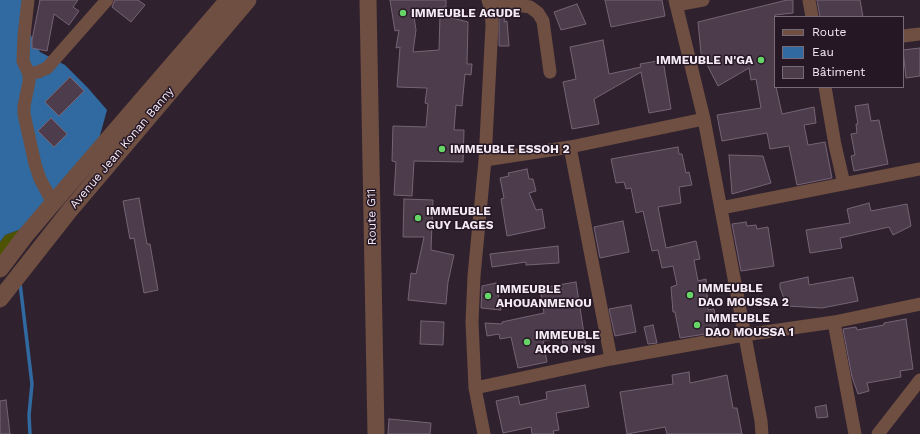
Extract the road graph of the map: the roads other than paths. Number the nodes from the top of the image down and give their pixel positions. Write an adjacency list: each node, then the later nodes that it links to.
1 (28, 0): 14 (street)
2 (108, 0): 14 (street)
3 (228, 0): 21 (street, Avenue Jean Konan Banny)
4 (248, 0): 24 (street, Avenue Jean Konan Banny)
5 (368, 0): 31 (street, Route G11)
6 (488, 0): 13 (street); 18 (street)
7 (703, 0): 9 (street)
8 (809, 0): 10 (street)
9 (675, 3): 16 (street)
10 (812, 16)
11 (920, 34): 12 (street)
12 (904, 36)
13 (550, 72)
14 (29, 74): 21 (street)
15 (825, 88): 20 (street)
16 (704, 119): 17 (street); 22 (street)
17 (570, 147): 18 (street); 28 (street)
18 (486, 160): 30 (street)
19 (920, 169): 20 (street)
20 (844, 184): 22 (street)
21 (53, 203): 23 (street, Avenue Jean Konan Banny)
22 (721, 208): 27 (street)
23 (0, 269)
24 (0, 299)
25 (920, 304): 26 (street)
26 (834, 322): 27 (street); 34 (street)
27 (744, 334): 28 (street); 33 (street)
28 (611, 359): 30 (street)
29 (920, 380): 35 (street)
30 (475, 388): 32 (street)
31 (376, 434)
32 (484, 434)
33 (762, 434)
34 (855, 434)
35 (878, 434)

